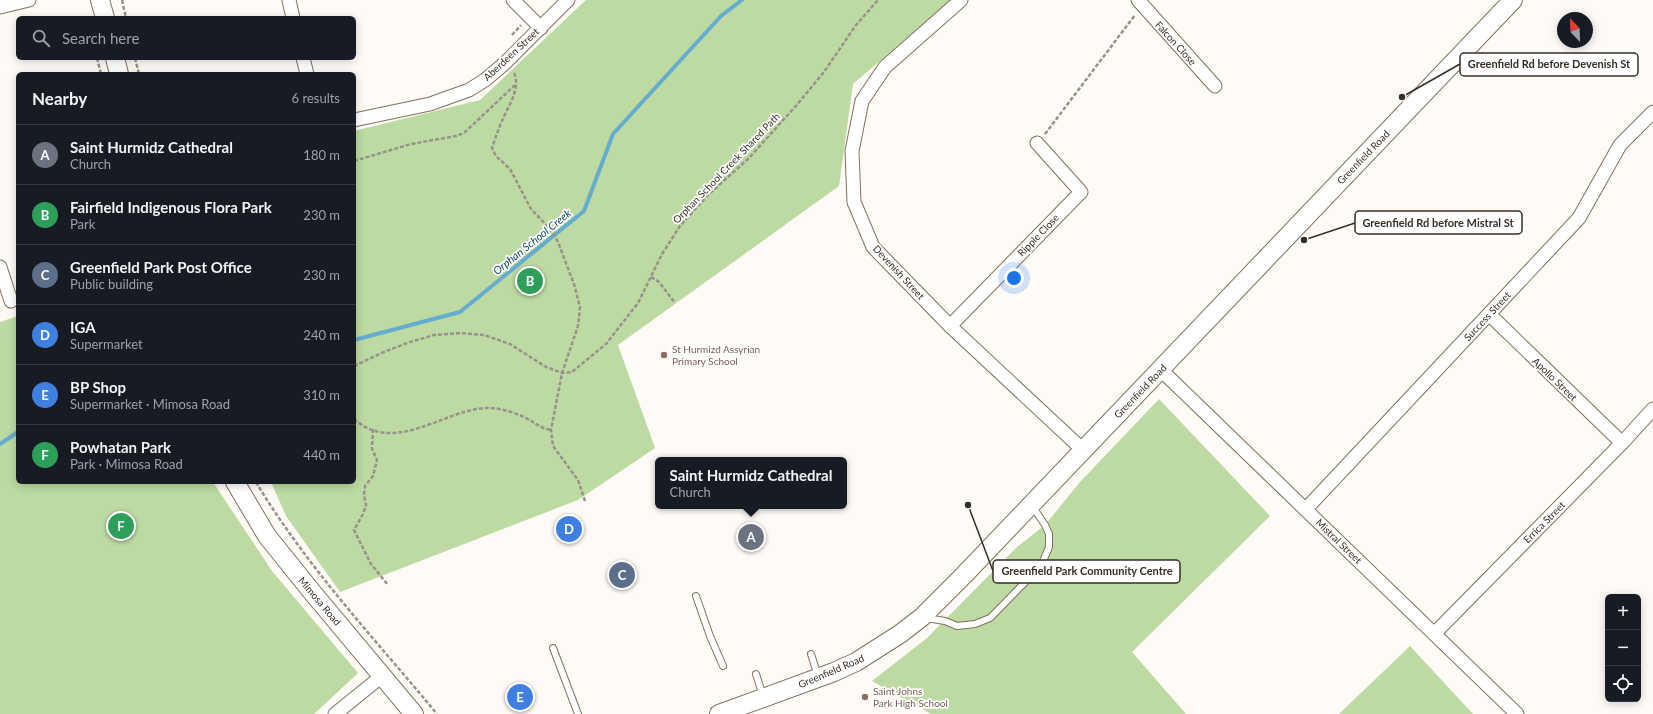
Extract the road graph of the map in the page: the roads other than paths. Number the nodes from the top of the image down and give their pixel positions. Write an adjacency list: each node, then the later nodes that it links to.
1 (29, 0): 9 (street)
2 (100, 0): 10 (street)
3 (289, 0): 11 (street)
4 (513, 0): 12 (street)
5 (568, 0): 12 (street, Aberdeen Street)
6 (961, 0): 24 (street, Devenish Street)
7 (1513, 0): 25 (street, Greenfield Road)
8 (1141, 3): 17 (street, Falcon Close)
9 (0, 7)
10 (104, 16)
11 (293, 16)
12 (540, 28): 19 (street, Aberdeen Street)
13 (116, 60): 15 (street)
14 (304, 60): 16 (street)
15 (118, 72)
16 (306, 72)
17 (1215, 86)
18 (1653, 112): 23 (street, Success Street)
19 (356, 120)
20 (1038, 143): 24 (street, Ripple Close)
21 (0, 266): 22 (street)
22 (10, 302)
23 (1488, 314): 27 (street, Apollo Street); 31 (street, Success Street)
24 (950, 326): 28 (street, Devenish Street)
25 (1160, 369): 28 (street, Greenfield Road); 31 (street, Mistral Street)
26 (1653, 409): 27 (street, Errica Street)
27 (1622, 443): 34 (street, Errica Street)
28 (1083, 450): 30 (street, Greenfield Road)
29 (236, 484): 39 (street, Mimosa Road)
30 (1031, 504): 33 (street, Greenfield Road); 33 (lane)
31 (1306, 509): 34 (street, Mistral Street)
32 (696, 596): 37 (lane)
33 (922, 617): 40 (street, Greenfield Road)
34 (1434, 634): 46 (street, Mistral Street)
35 (553, 648): 44 (lane)
36 (811, 654): 40 (lane)
37 (723, 666)
38 (756, 674): 41 (lane)
39 (382, 676): 42 (street); 43 (street, Mimosa Road)
40 (818, 677): 41 (street, Greenfield Road)
41 (764, 697): 45 (street, Greenfield Road)
42 (335, 714)
43 (414, 714)
44 (578, 714)
45 (719, 714)
46 (1517, 714)

